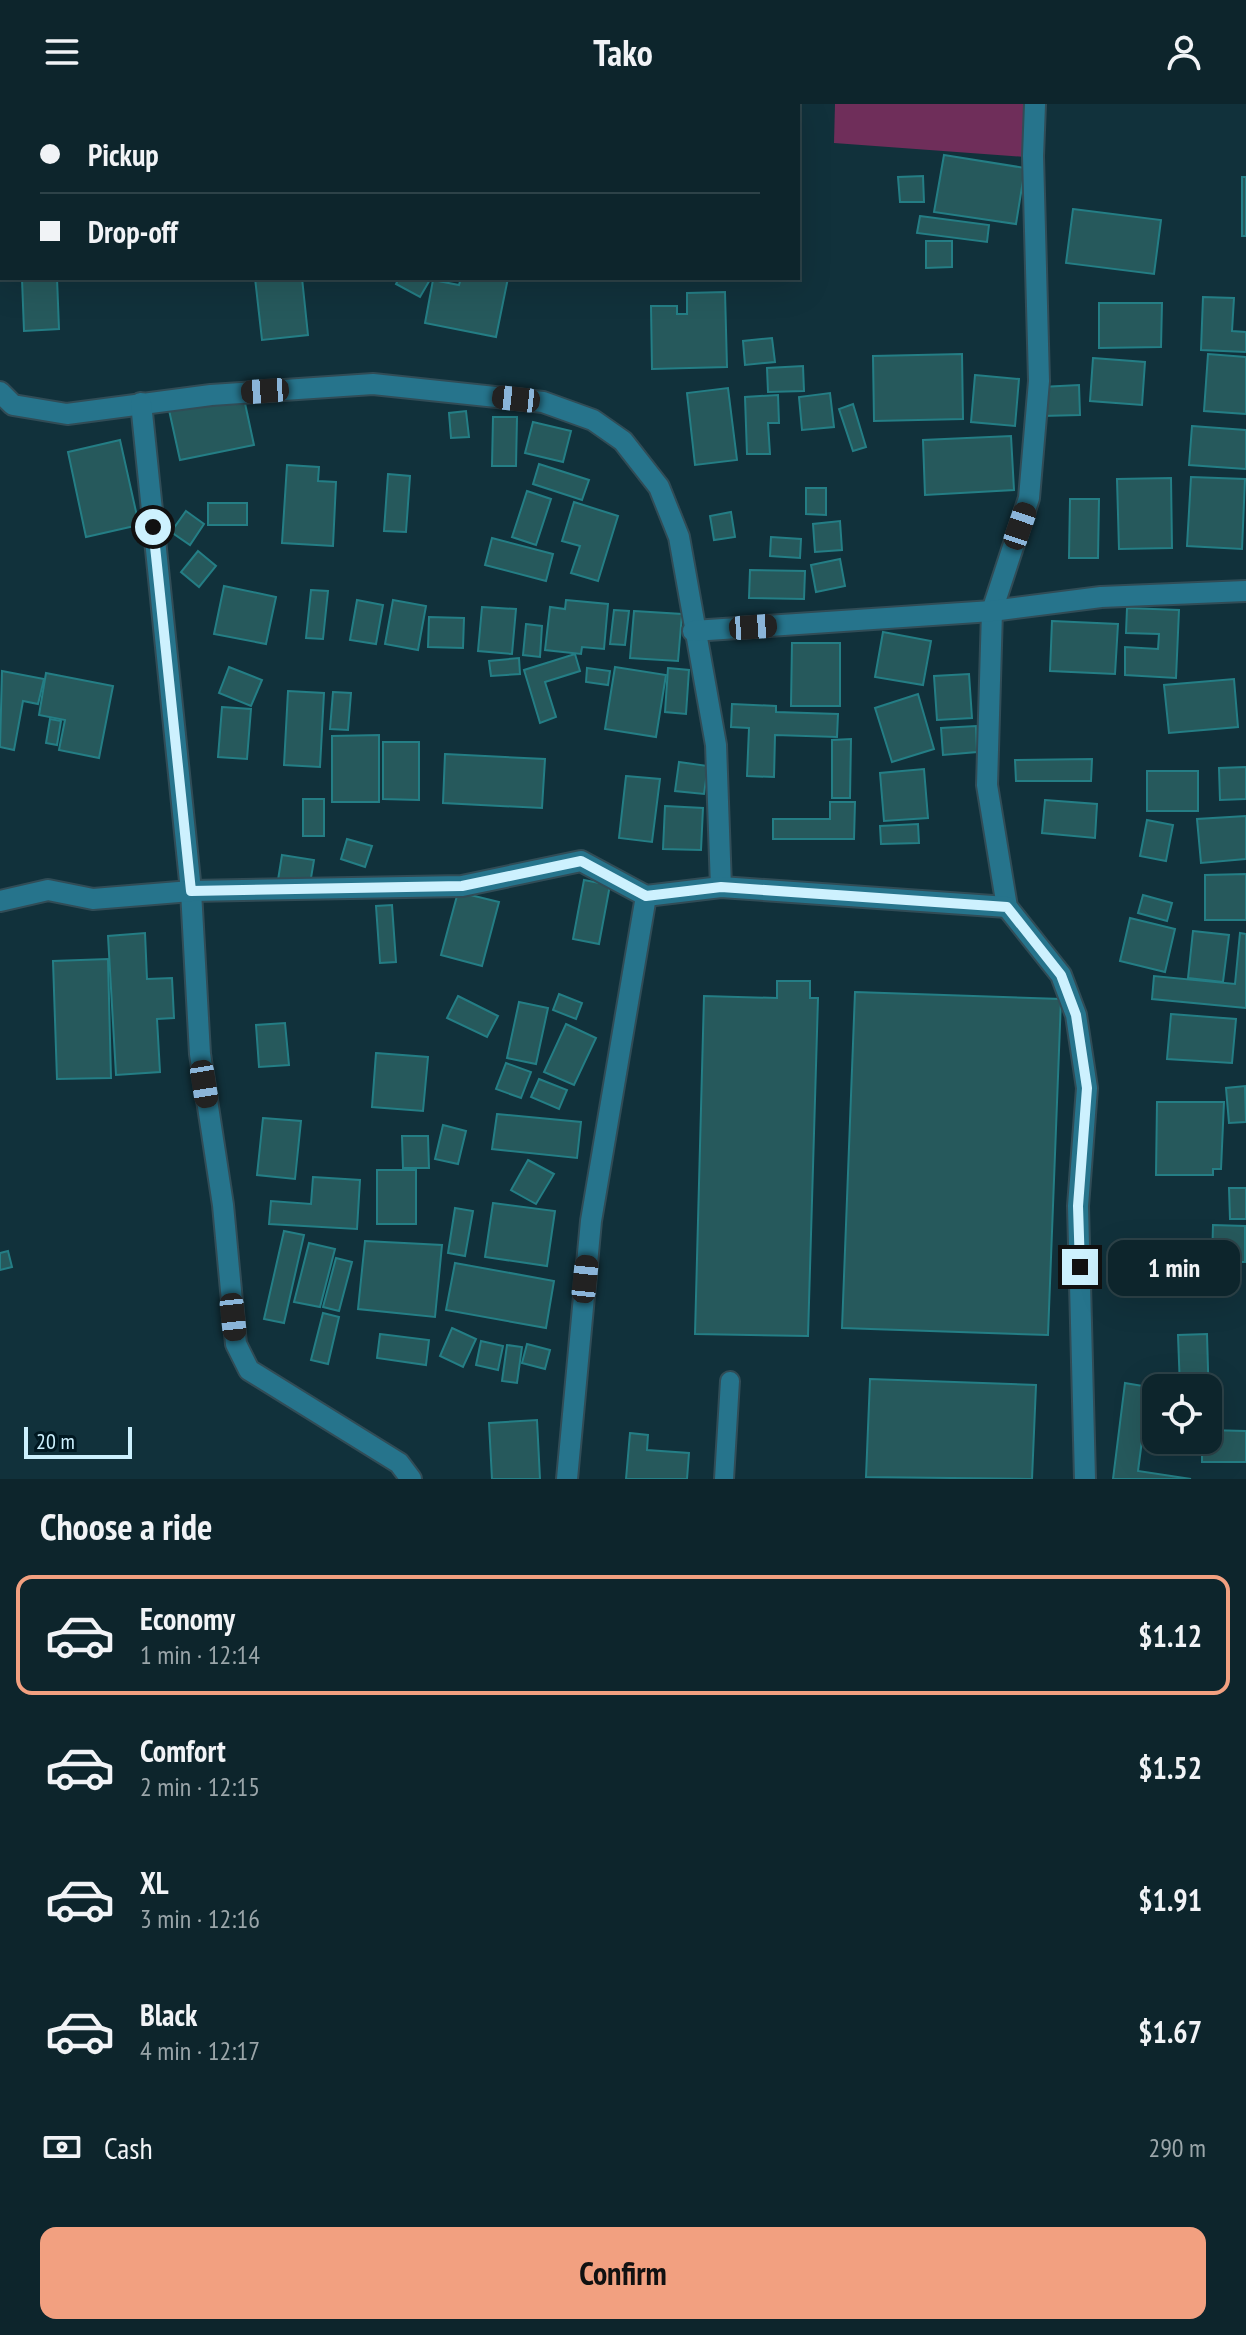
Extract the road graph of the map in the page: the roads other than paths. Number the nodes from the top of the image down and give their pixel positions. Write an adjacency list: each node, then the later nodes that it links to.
1 (1035, 104): 5 (street)
2 (0, 392): 3 (street)
3 (141, 403): 6 (street); 8 (street)
4 (1246, 591): 5 (street)
5 (992, 611): 6 (street); 11 (street)
6 (693, 631): 7 (street)
7 (721, 887): 9 (street); 11 (street)
8 (191, 891): 9 (street); 10 (street); 13 (street)
9 (646, 896): 14 (street)
10 (0, 901)
11 (1007, 907): 16 (street)
12 (730, 1381): 15 (lane)
13 (411, 1479)
14 (567, 1479)
15 (724, 1479)
16 (1085, 1479)

